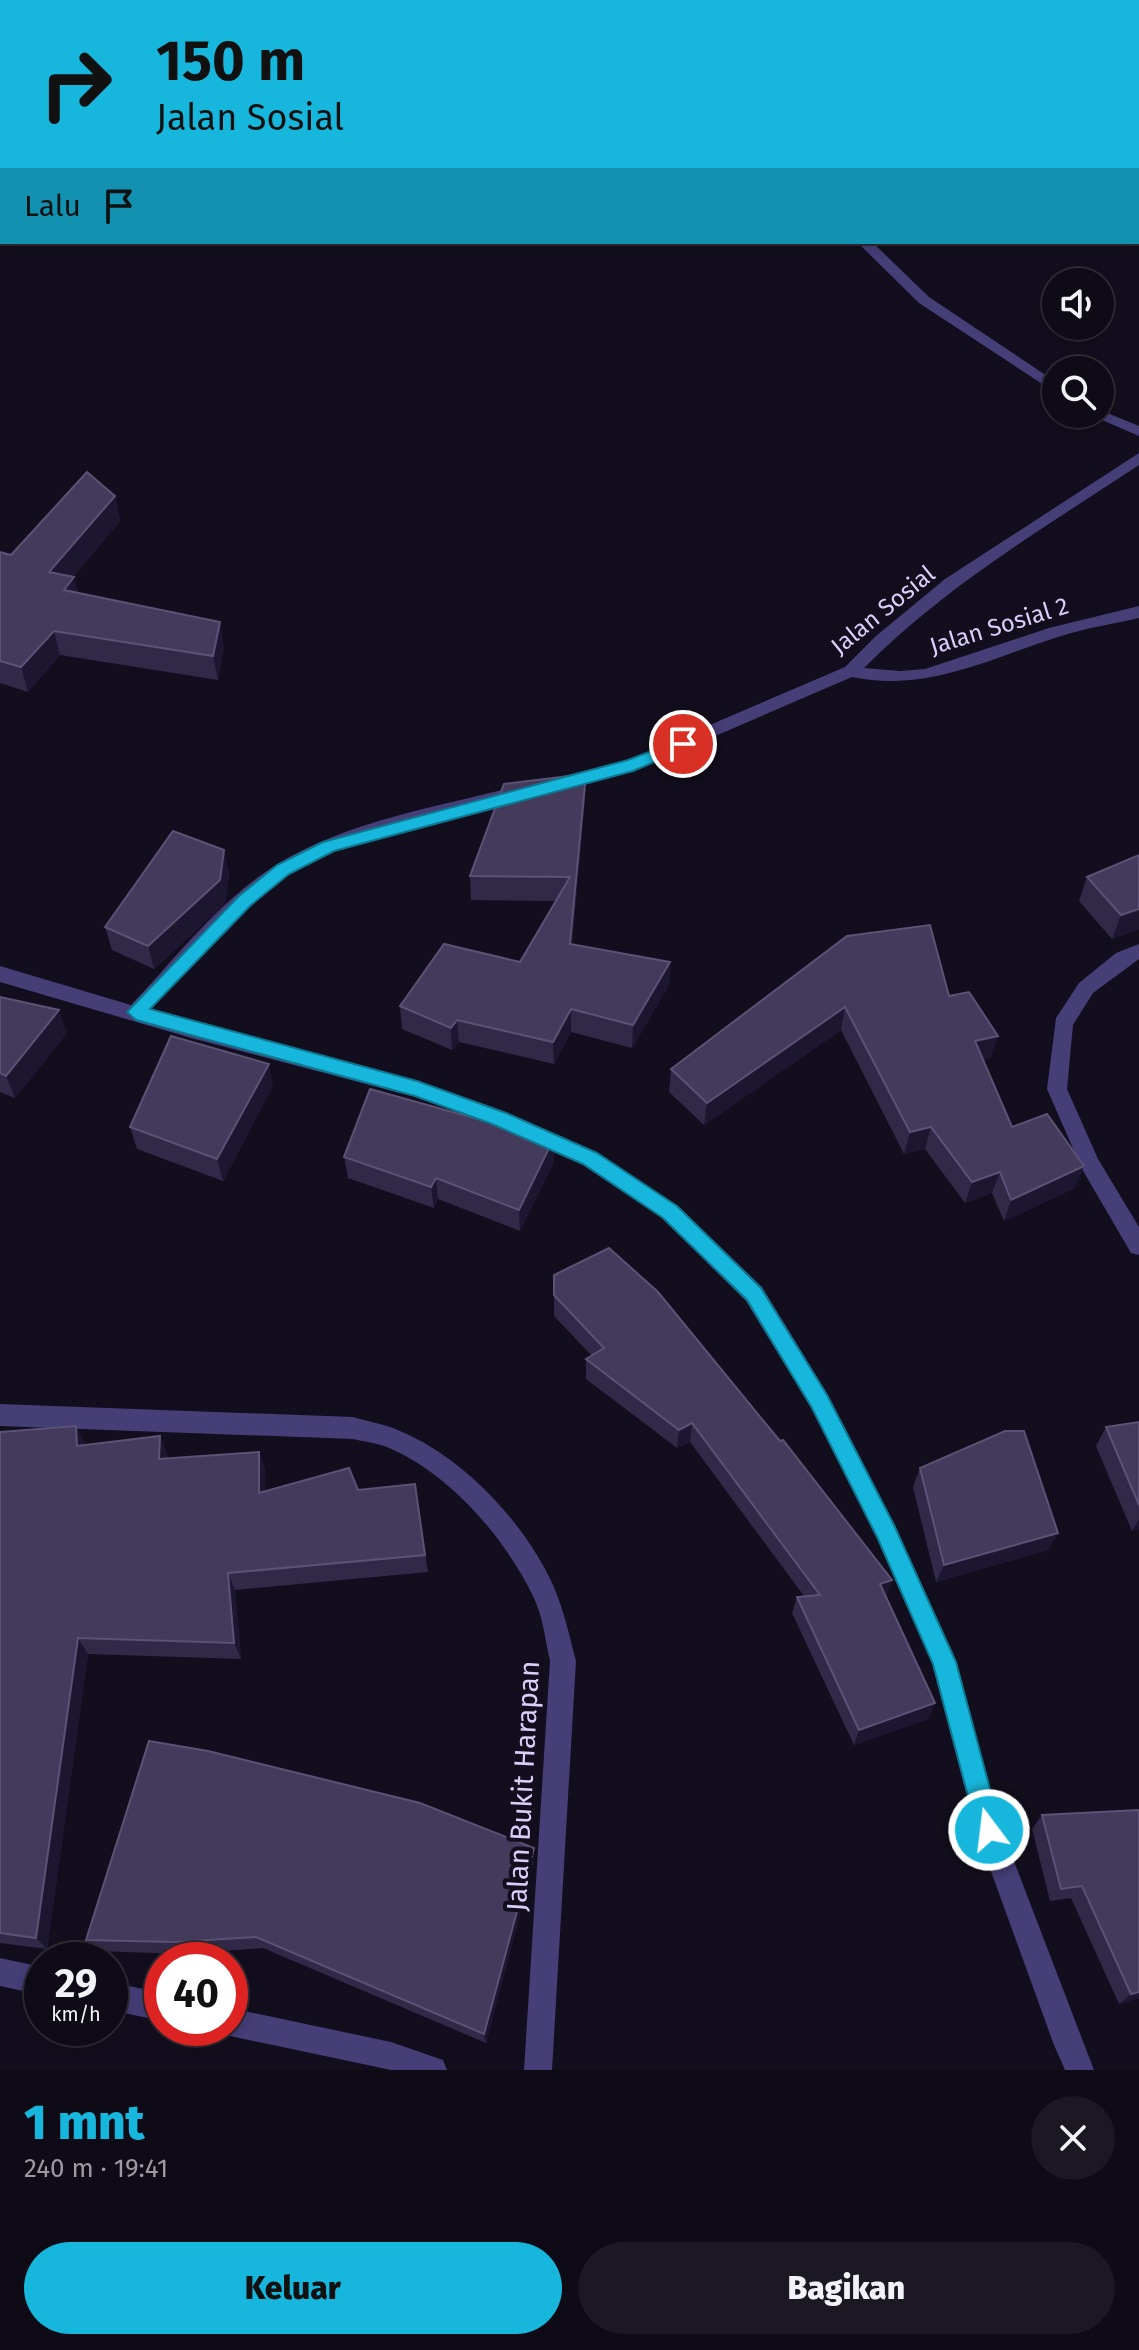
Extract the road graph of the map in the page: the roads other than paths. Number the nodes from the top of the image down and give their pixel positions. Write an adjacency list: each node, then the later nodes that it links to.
1 (866, 244): 2 (street)
2 (1042, 380)
3 (1114, 421): 4 (street)
4 (1139, 431)
5 (1139, 458): 7 (street, Jalan Sosial)
6 (1139, 612): 7 (street, Jalan Sosial 2)
7 (851, 671): 10 (street, Jalan Sosial)
8 (1139, 951): 11 (street)
9 (0, 974): 10 (street)
10 (136, 1012): 18 (street)
11 (1139, 1246)
12 (0, 1415): 17 (street, Jalan Bukit Harapan)
13 (0, 1972): 14 (street)
14 (24, 1977)
15 (248, 2026): 16 (street)
16 (433, 2070)
17 (538, 2070)
18 (1080, 2070)

